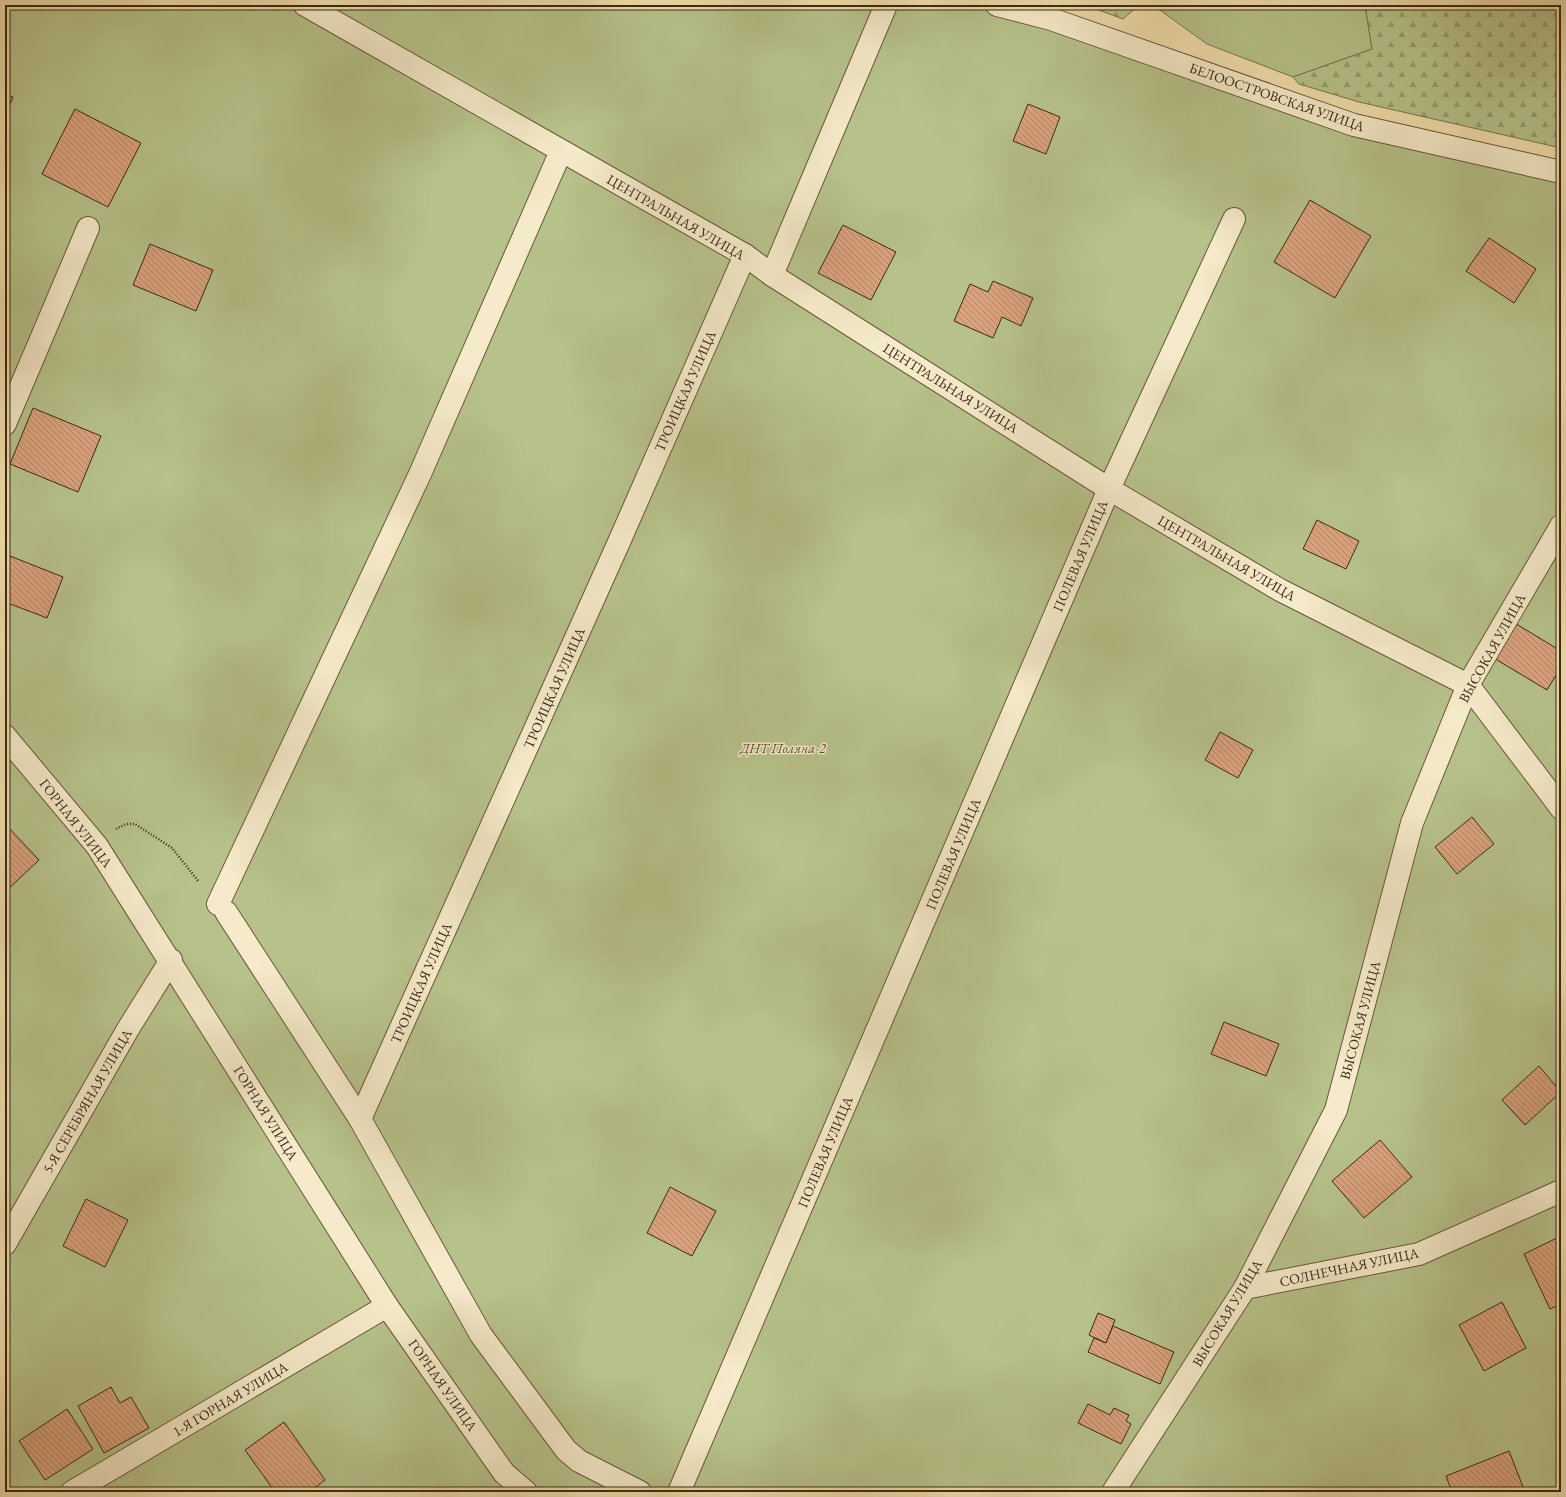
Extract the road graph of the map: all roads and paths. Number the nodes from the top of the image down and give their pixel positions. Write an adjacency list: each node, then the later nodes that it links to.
1 (305, 5): 4 (street, ЦЕНТРАЛЬНАЯ УЛИЦА)
2 (886, 5): 9 (street)
3 (997, 5): 5 (street, БЕЛООСТРОВСКАЯ УЛИЦА)
4 (561, 151): 8 (street, ЦЕНТРАЛЬНАЯ УЛИЦА); 17 (street)
5 (1561, 172)
6 (1234, 219): 11 (street, ПОЛЕВАЯ УЛИЦА)
7 (88, 228): 10 (street)
8 (745, 255): 9 (street, ЦЕНТРАЛЬНАЯ УЛИЦА); 19 (street, ТРОИЦКАЯ УЛИЦА)
9 (772, 275): 11 (street, ЦЕНТРАЛЬНАЯ УЛИЦА)
10 (5, 424)
11 (1109, 489): 13 (street, ЦЕНТРАЛЬНАЯ УЛИЦА); 27 (street, ПОЛЕВАЯ УЛИЦА)
12 (1561, 526): 13 (street, ВЫСОКАЯ УЛИЦА)
13 (1468, 685): 15 (street, ЦЕНТРАЛЬНАЯ УЛИЦА); 22 (street, ВЫСОКАЯ УЛИЦА)
14 (5, 736): 16 (street, ГОРНАЯ УЛИЦА)
15 (1561, 808)
16 (95, 843): 17 (path); 18 (street, ГОРНАЯ УЛИЦА)
17 (222, 908): 19 (street)
18 (171, 960): 21 (street, 5-Я СЕРЕБРЯНАЯ УЛИЦА); 23 (street, ГОРНАЯ УЛИЦА)
19 (360, 1119): 26 (street)
20 (1561, 1191): 22 (street, СОЛНЕЧНАЯ УЛИЦА)
21 (5, 1244)
22 (1245, 1288): 28 (street, ВЫСОКАЯ УЛИЦА)
23 (388, 1306): 24 (street, 1-Я ГОРНАЯ УЛИЦА); 25 (street, ГОРНАЯ УЛИЦА)
24 (72, 1492)
25 (526, 1492)
26 (640, 1492)
27 (679, 1492)
28 (1113, 1492)

